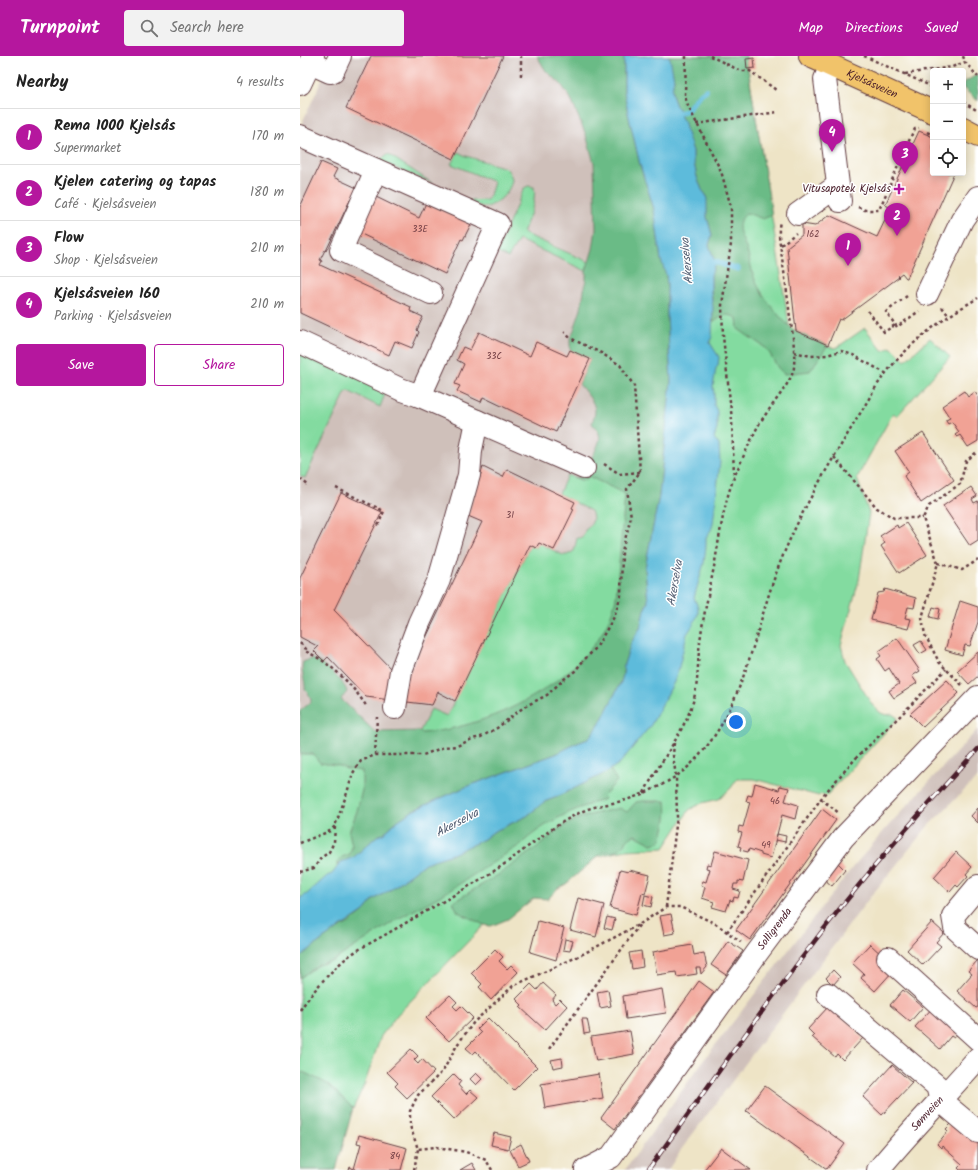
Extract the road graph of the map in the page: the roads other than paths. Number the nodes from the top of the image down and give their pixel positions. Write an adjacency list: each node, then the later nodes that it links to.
1 (340, 56): 3 (street)
2 (810, 56): 4 (main road, Kjelsåsveien)
3 (312, 60): 5 (street)
4 (831, 66): 6 (main road, Kjelsåsveien); 12 (street)
5 (300, 84)
6 (930, 111)
7 (966, 130): 9 (main road)
8 (300, 136): 10 (street)
9 (978, 136)
10 (376, 170): 13 (street); 16 (street)
11 (978, 197): 14 (street)
12 (798, 214)
13 (431, 293)
14 (920, 304)
15 (300, 342): 16 (street)
16 (420, 396): 17 (street)
17 (477, 421): 18 (street); 20 (street)
18 (584, 468)
19 (977, 698): 29 (street, Solligrenda)
20 (395, 708)
21 (978, 886): 22 (street)
22 (978, 949)
23 (888, 958): 25 (street)
24 (828, 994): 27 (street)
25 (978, 1039)
26 (978, 1058): 27 (street, Sømveien)
27 (940, 1101): 28 (street); 30 (street, Sømveien)
28 (978, 1132)
29 (586, 1170)
30 (878, 1170)

